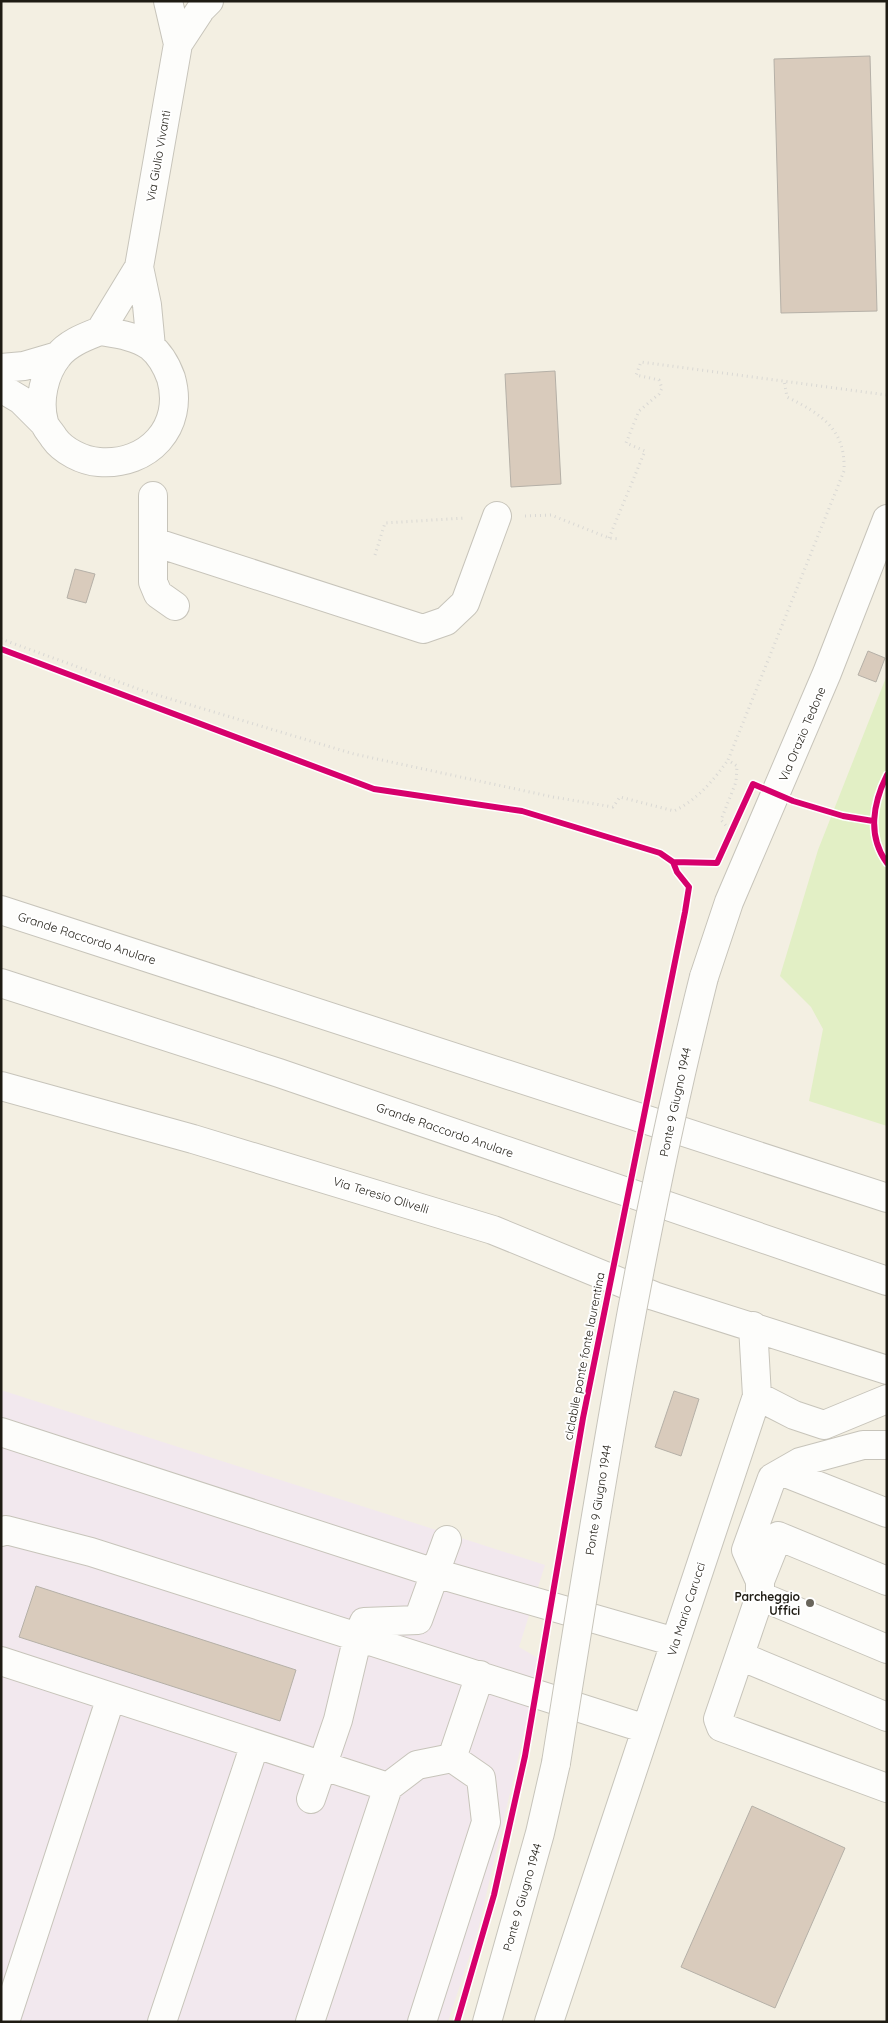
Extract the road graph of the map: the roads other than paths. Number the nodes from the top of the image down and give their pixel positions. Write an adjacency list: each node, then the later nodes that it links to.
1 (168, 1): 3 (main road, Via Giulio Vivanti)
2 (209, 1): 3 (main road, Via Giulio Vivanti)
3 (178, 44): 4 (main road, Via Giulio Vivanti)
4 (139, 268): 5 (main road, Via Giulio Vivanti); 6 (main road, Via Giulio Vivanti)
5 (100, 331): 6 (main road); 7 (main road)
6 (151, 347): 10 (main road)
7 (58, 356): 8 (main road); 10 (main road)
8 (1, 368)
9 (1, 388): 10 (main road)
10 (44, 423)
11 (153, 496): 14 (main road)
12 (495, 516): 14 (main road)
13 (887, 519): 17 (main road, Via Orazio Tedone)
14 (154, 542): 15 (main road)
15 (175, 606)
16 (1, 910): 20 (main road, Grande Raccordo Anulare)
17 (704, 977): 54 (main road, Ponte 9 Giugno 1944, bridge)
18 (1, 983): 21 (main road, Grande Raccordo Anulare)
19 (1, 1086): 22 (main road, Via Teresio Olivelli)
20 (887, 1198)
21 (887, 1281)
22 (753, 1326): 23 (main road); 24 (main road, Via Mario Carucci)
23 (887, 1370)
24 (757, 1396): 25 (main road); 36 (main road, Via Mario Carucci)
25 (887, 1399)
26 (1, 1432): 32 (main road)
27 (887, 1445): 28 (main road)
28 (783, 1472): 29 (main road); 34 (main road)
29 (887, 1513)
30 (3, 1534): 35 (main road)
31 (447, 1540): 32 (main road)
32 (435, 1573): 35 (main road); 36 (main road)
33 (887, 1582): 34 (main road)
34 (760, 1588): 37 (main road); 38 (main road)
35 (358, 1636): 40 (main road); 46 (main road)
36 (675, 1642): 43 (main road, Via Mario Carucci)
37 (887, 1649)
38 (740, 1656): 42 (main road); 48 (main road)
39 (1, 1661): 41 (main road)
40 (480, 1675): 43 (main road); 45 (main road)
41 (112, 1697): 44 (main road); 50 (main road)
42 (887, 1717)
43 (646, 1730): 55 (main road, Via Mario Carucci)
44 (255, 1744): 46 (main road); 51 (main road)
45 (452, 1758): 47 (main road); 53 (main road)
46 (322, 1766): 47 (main road); 49 (main road)
47 (388, 1787): 52 (main road)
48 (887, 1788)
49 (311, 1799)
50 (5, 2022)
51 (162, 2022)
52 (310, 2022)
53 (422, 2022)
54 (487, 2022)
55 (550, 2022)

